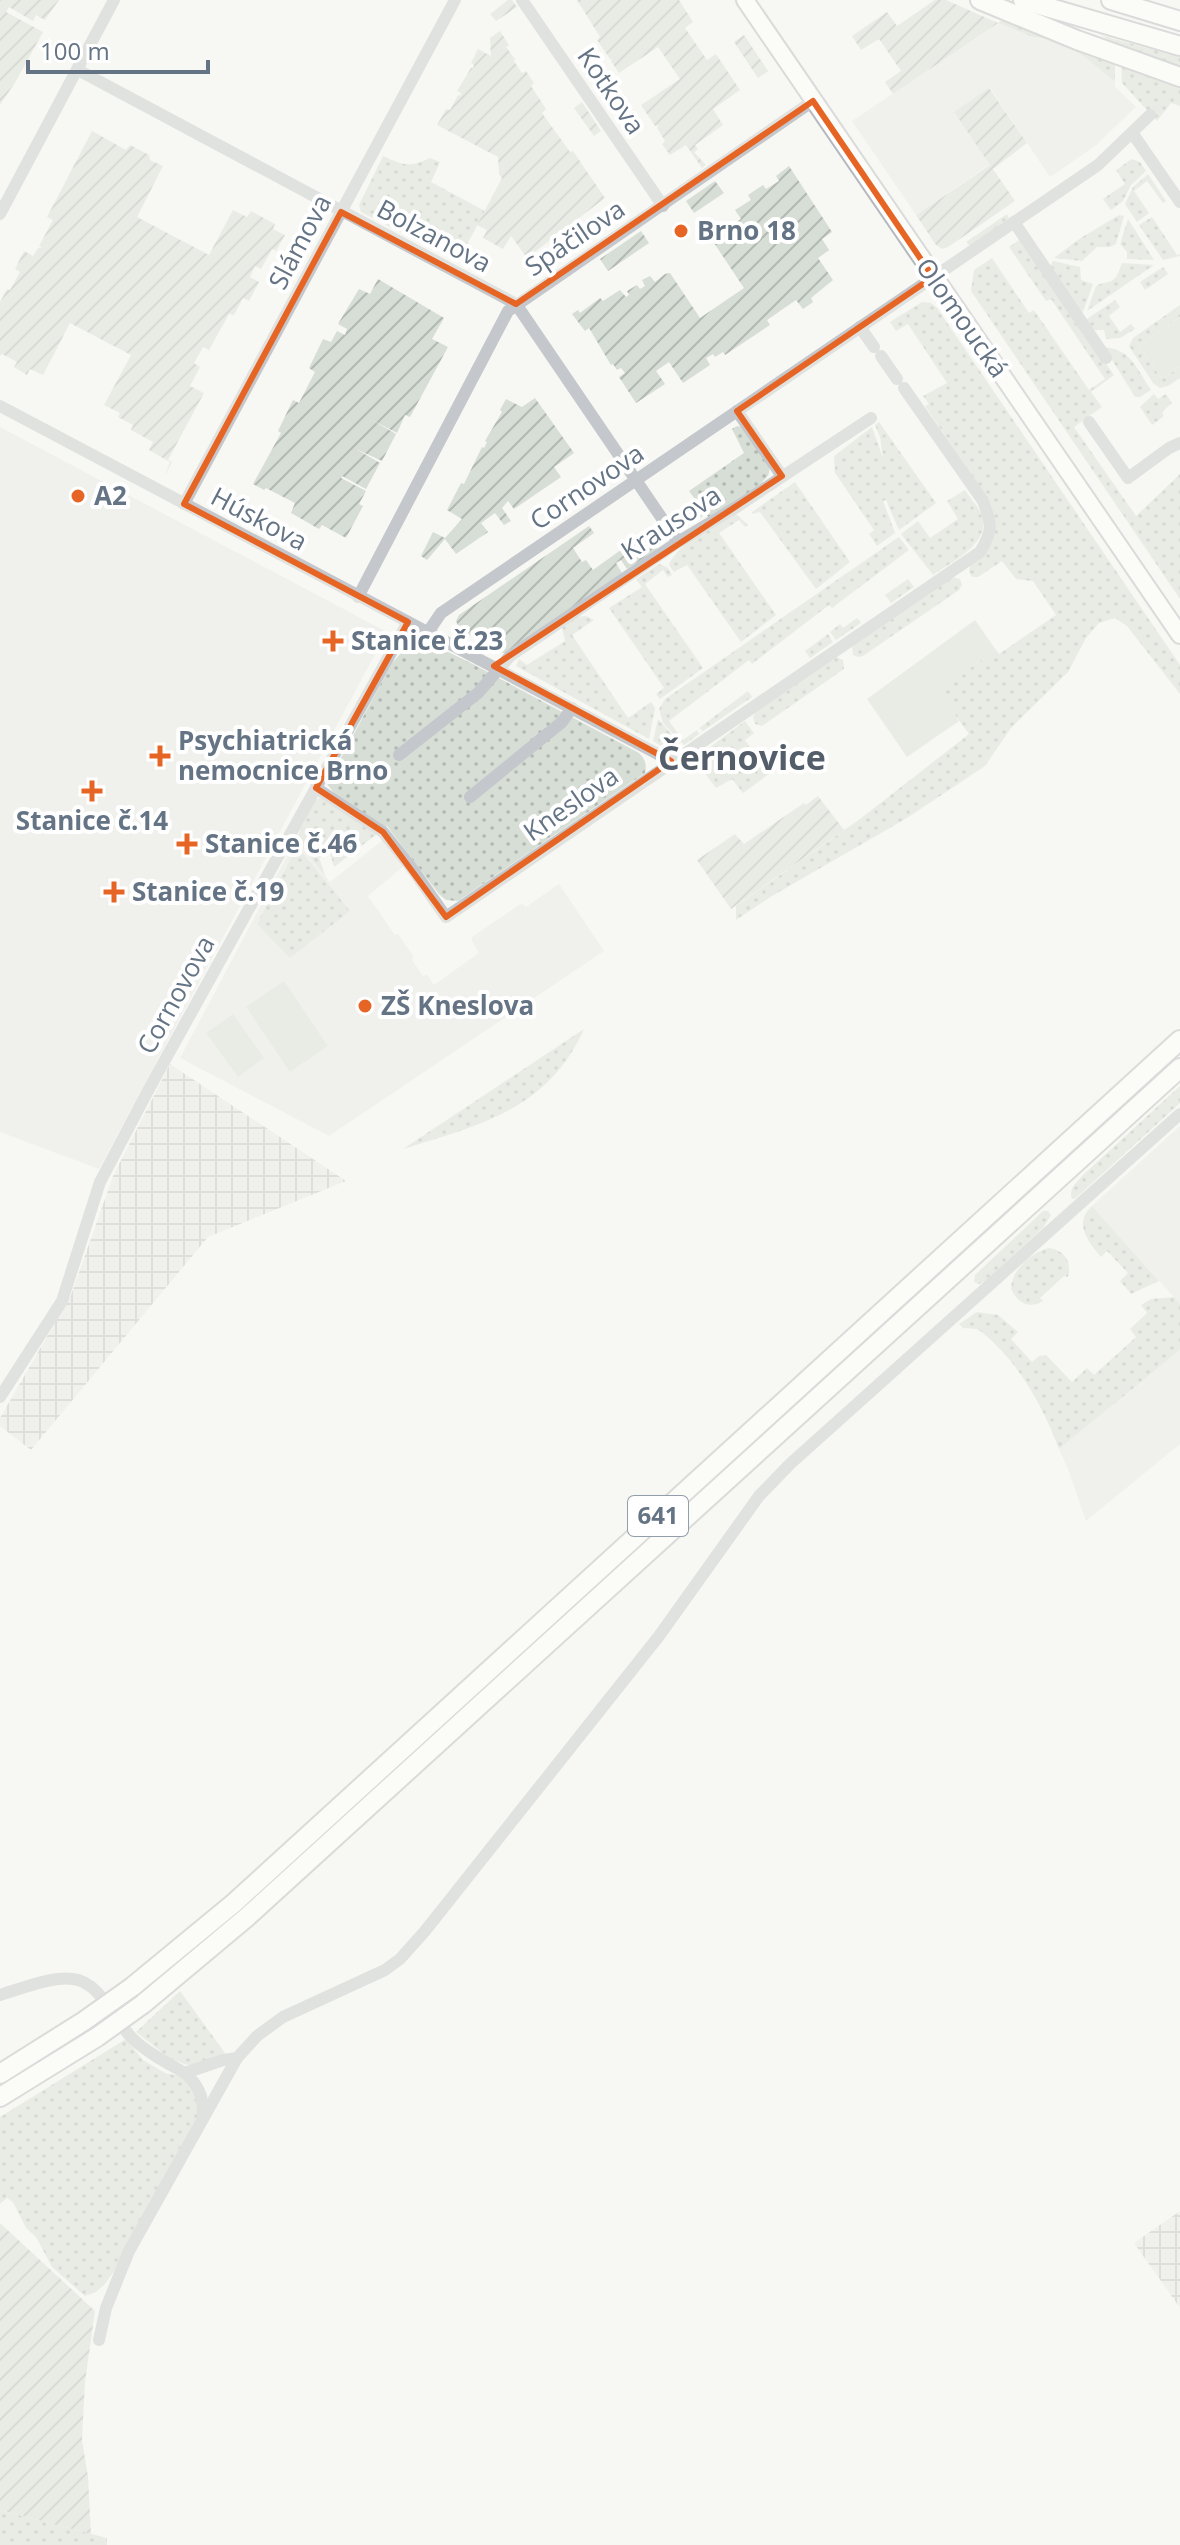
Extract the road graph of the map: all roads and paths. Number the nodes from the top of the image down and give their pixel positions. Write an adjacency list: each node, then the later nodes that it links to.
1 (114, 0): 10 (street)
2 (455, 0): 17 (street, Slámova)
3 (522, 0): 16 (street, Kotkova)
4 (745, 0): 12 (main road, Olomoucká)
5 (980, 0): 11 (highway)
6 (1023, 0): 9 (highway)
7 (1111, 0): 8 (highway)
8 (1180, 21)
9 (1180, 46)
10 (78, 70): 17 (street, Bolzanova); 18 (street)
11 (1180, 77)
12 (813, 101): 16 (street, Spáčilova); 20 (main road, Olomoucká)
13 (1150, 115): 14 (street, Cornovova)
14 (1133, 134): 15 (street); 19 (street, Cornovova)
15 (1180, 202)
16 (663, 206): 21 (street, Spáčilova)
17 (341, 212): 21 (street, Bolzanova); 31 (street, Slámova)
18 (0, 214)
19 (1014, 222): 20 (street, Cornovova); 23 (street)
20 (933, 277): 22 (street, Cornovova); 36 (main road, Olomoucká)
21 (516, 304): 30 (street, Bolzanova); 33 (street, Spáčilova)
22 (860, 327): 25 (street, Cornovova); 40 (street, Kneslova)
23 (1106, 358)
24 (0, 406): 31 (street, Húskova)
25 (737, 411): 29 (street); 30 (street, Cornovova)
26 (871, 418): 29 (street, Krausova)
27 (1089, 422): 28 (street)
28 (1180, 443)
29 (782, 476): 32 (street, Krausova)
30 (636, 479): 32 (street, Bolzanova); 35 (street, Cornovova)
31 (184, 504): 33 (street, Húskova)
32 (678, 542): 37 (street, Krausova)
33 (358, 597): 34 (street, Húskova)
34 (408, 622): 35 (street, Húskova); 41 (street, Cornovova)
35 (428, 632): 37 (street, Húskova)
36 (1180, 635)
37 (498, 669): 38 (street, Húskova); 39 (street)
38 (572, 708): 40 (street, Húskova); 42 (street)
39 (399, 755)
40 (671, 761): 41 (street, Kneslova)
41 (316, 788): 46 (street, Cornovova)
42 (470, 797)
43 (1180, 1040): 50 (highway, 641, bridge)
44 (1180, 1068): 51 (highway, 641, bridge)
45 (1180, 1114): 48 (street)
46 (0, 1397)
47 (0, 1995): 49 (street)
48 (237, 2058): 49 (street); 52 (street)
49 (185, 2073): 52 (street)
50 (0, 2074)
51 (0, 2097)
52 (203, 2116): 53 (street)
53 (99, 2340)

